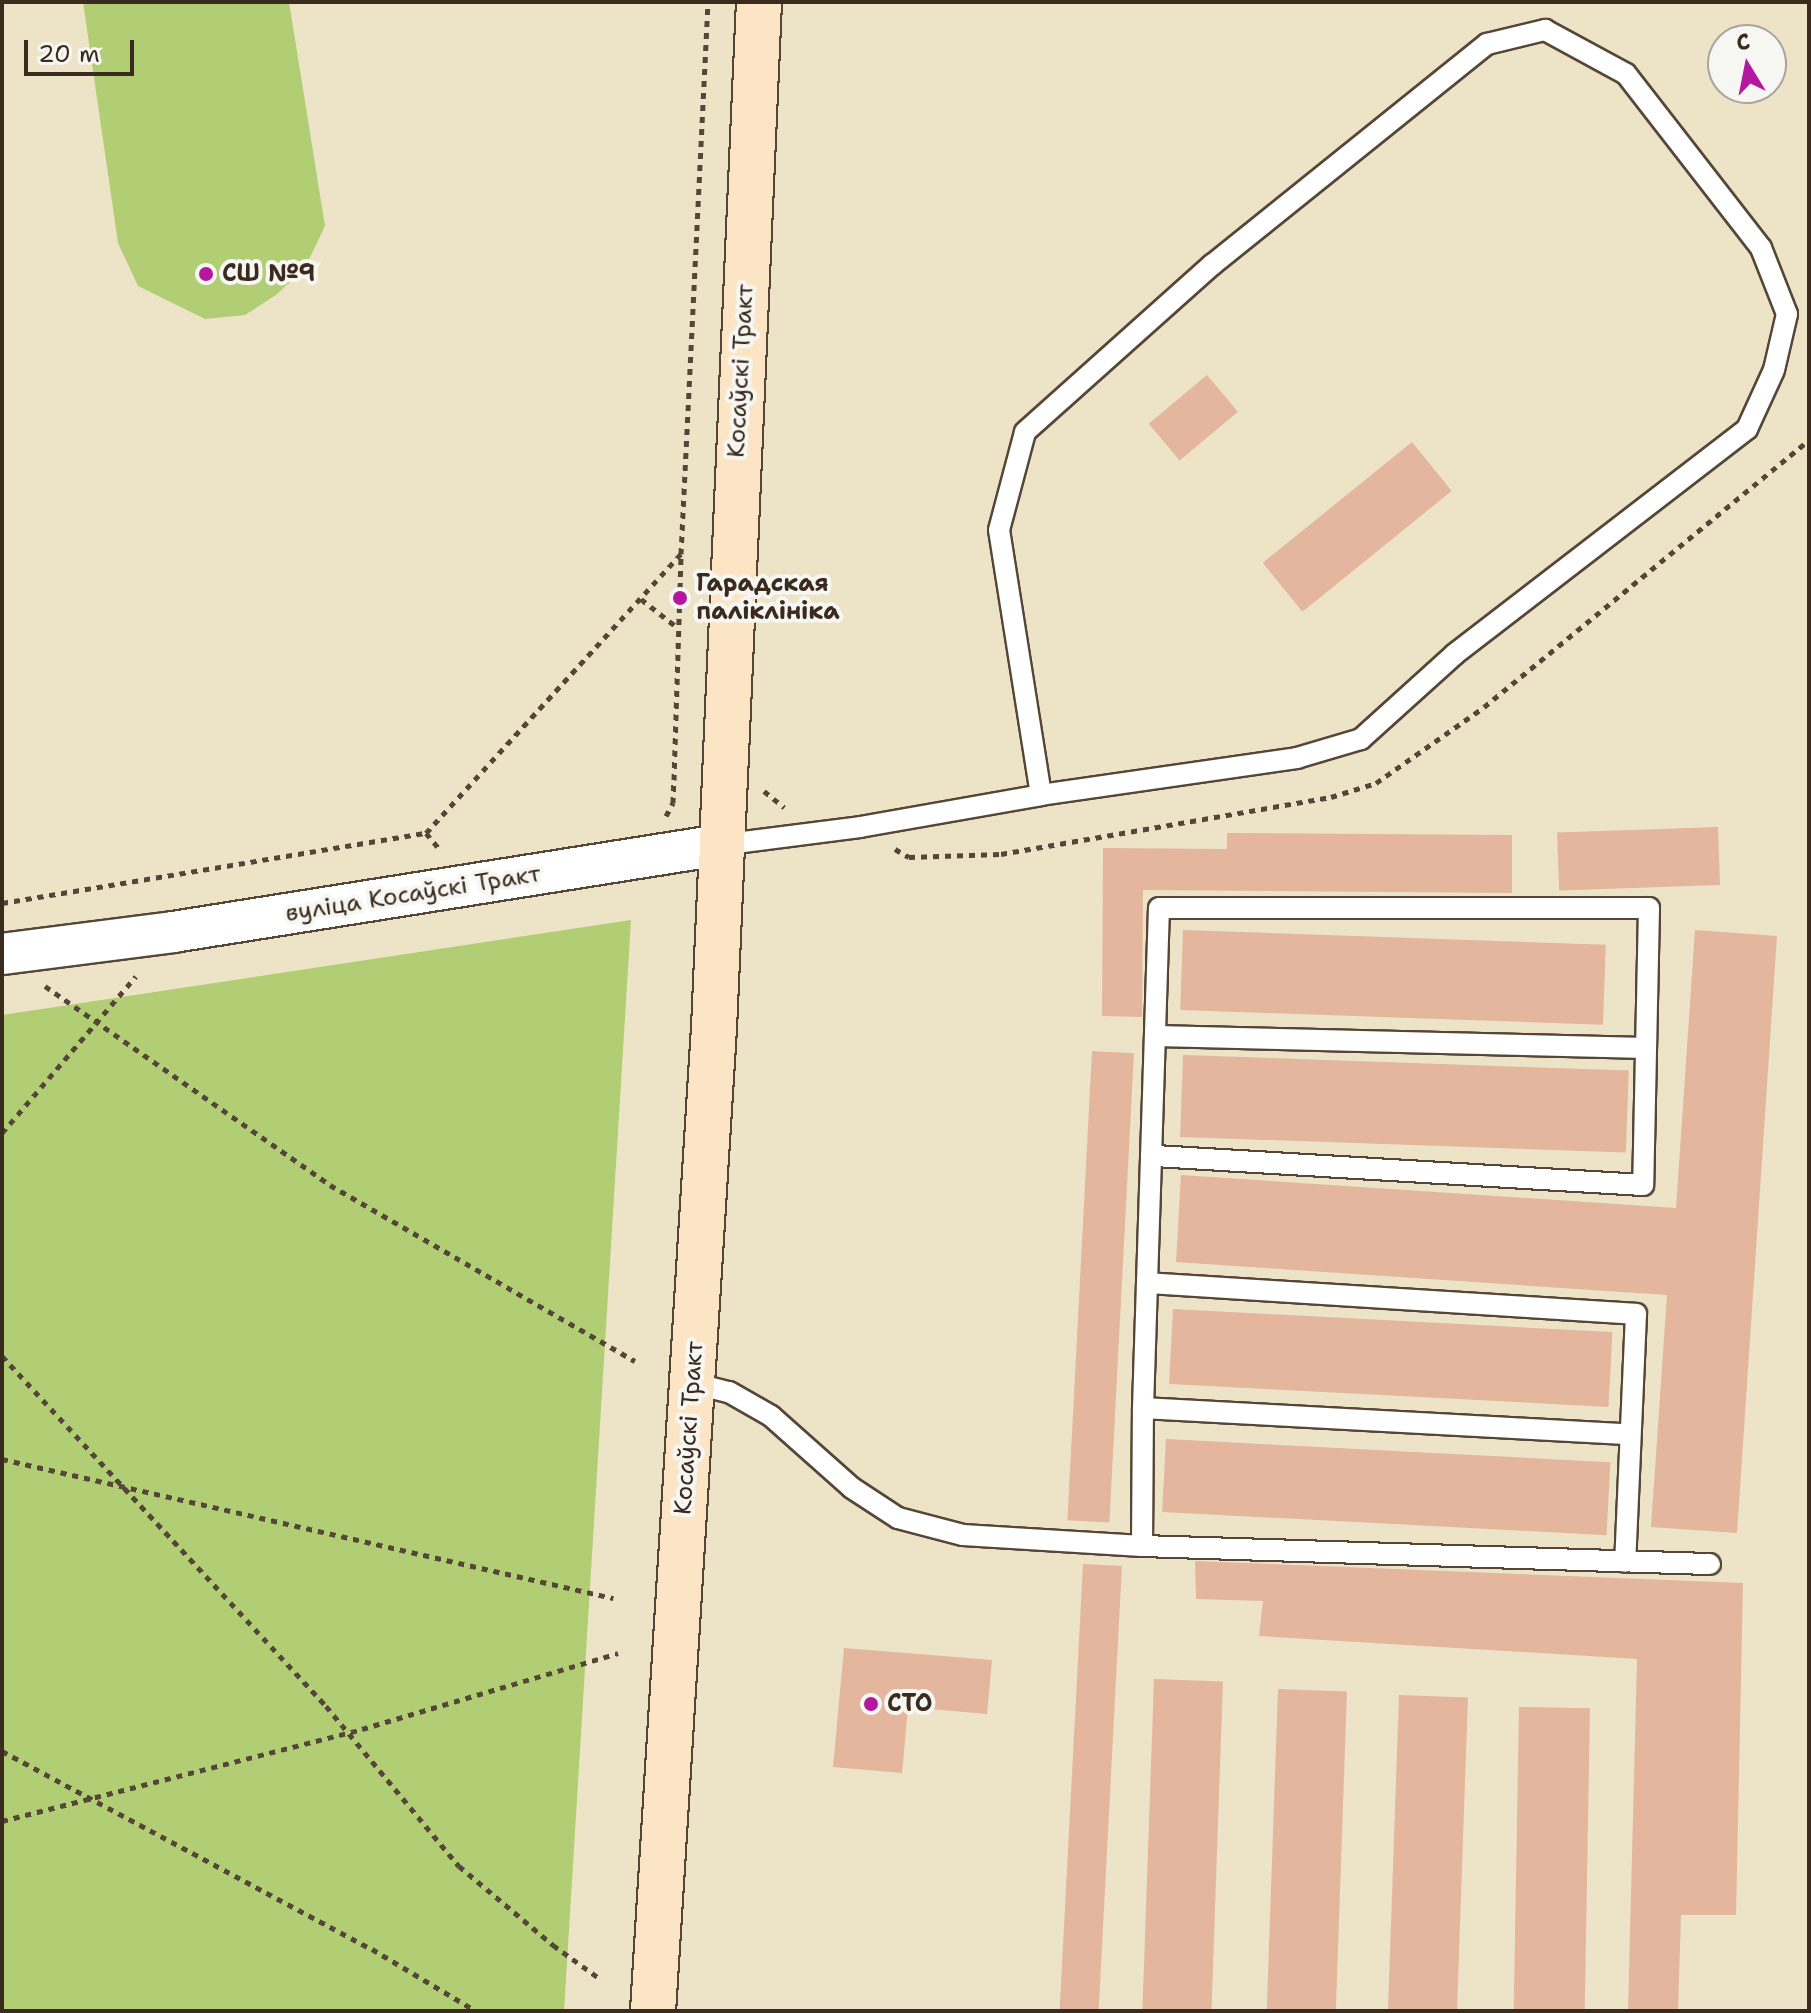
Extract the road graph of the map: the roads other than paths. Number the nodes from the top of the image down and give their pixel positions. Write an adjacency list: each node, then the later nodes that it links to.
1 (759, 2): 3 (main road, Косаўскі Тракт)
2 (1041, 795): 2 (lane); 3 (lane)
3 (720, 845): 4 (street, вуліца Косаўскі Тракт); 9 (main road, Косаўскі Тракт)
4 (2, 954)
5 (1156, 1036): 6 (lane); 6 (lane); 7 (lane)
6 (1646, 1048): 7 (lane)
7 (1151, 1156): 8 (lane)
8 (1147, 1283): 10 (lane); 11 (lane)
9 (692, 1383): 12 (lane); 15 (main road, Косаўскі Тракт)
10 (1143, 1408): 11 (lane); 12 (lane)
11 (1629, 1434): 13 (lane)
12 (1142, 1546): 13 (lane)
13 (1625, 1562): 14 (lane)
14 (1710, 1564)
15 (653, 2011)

